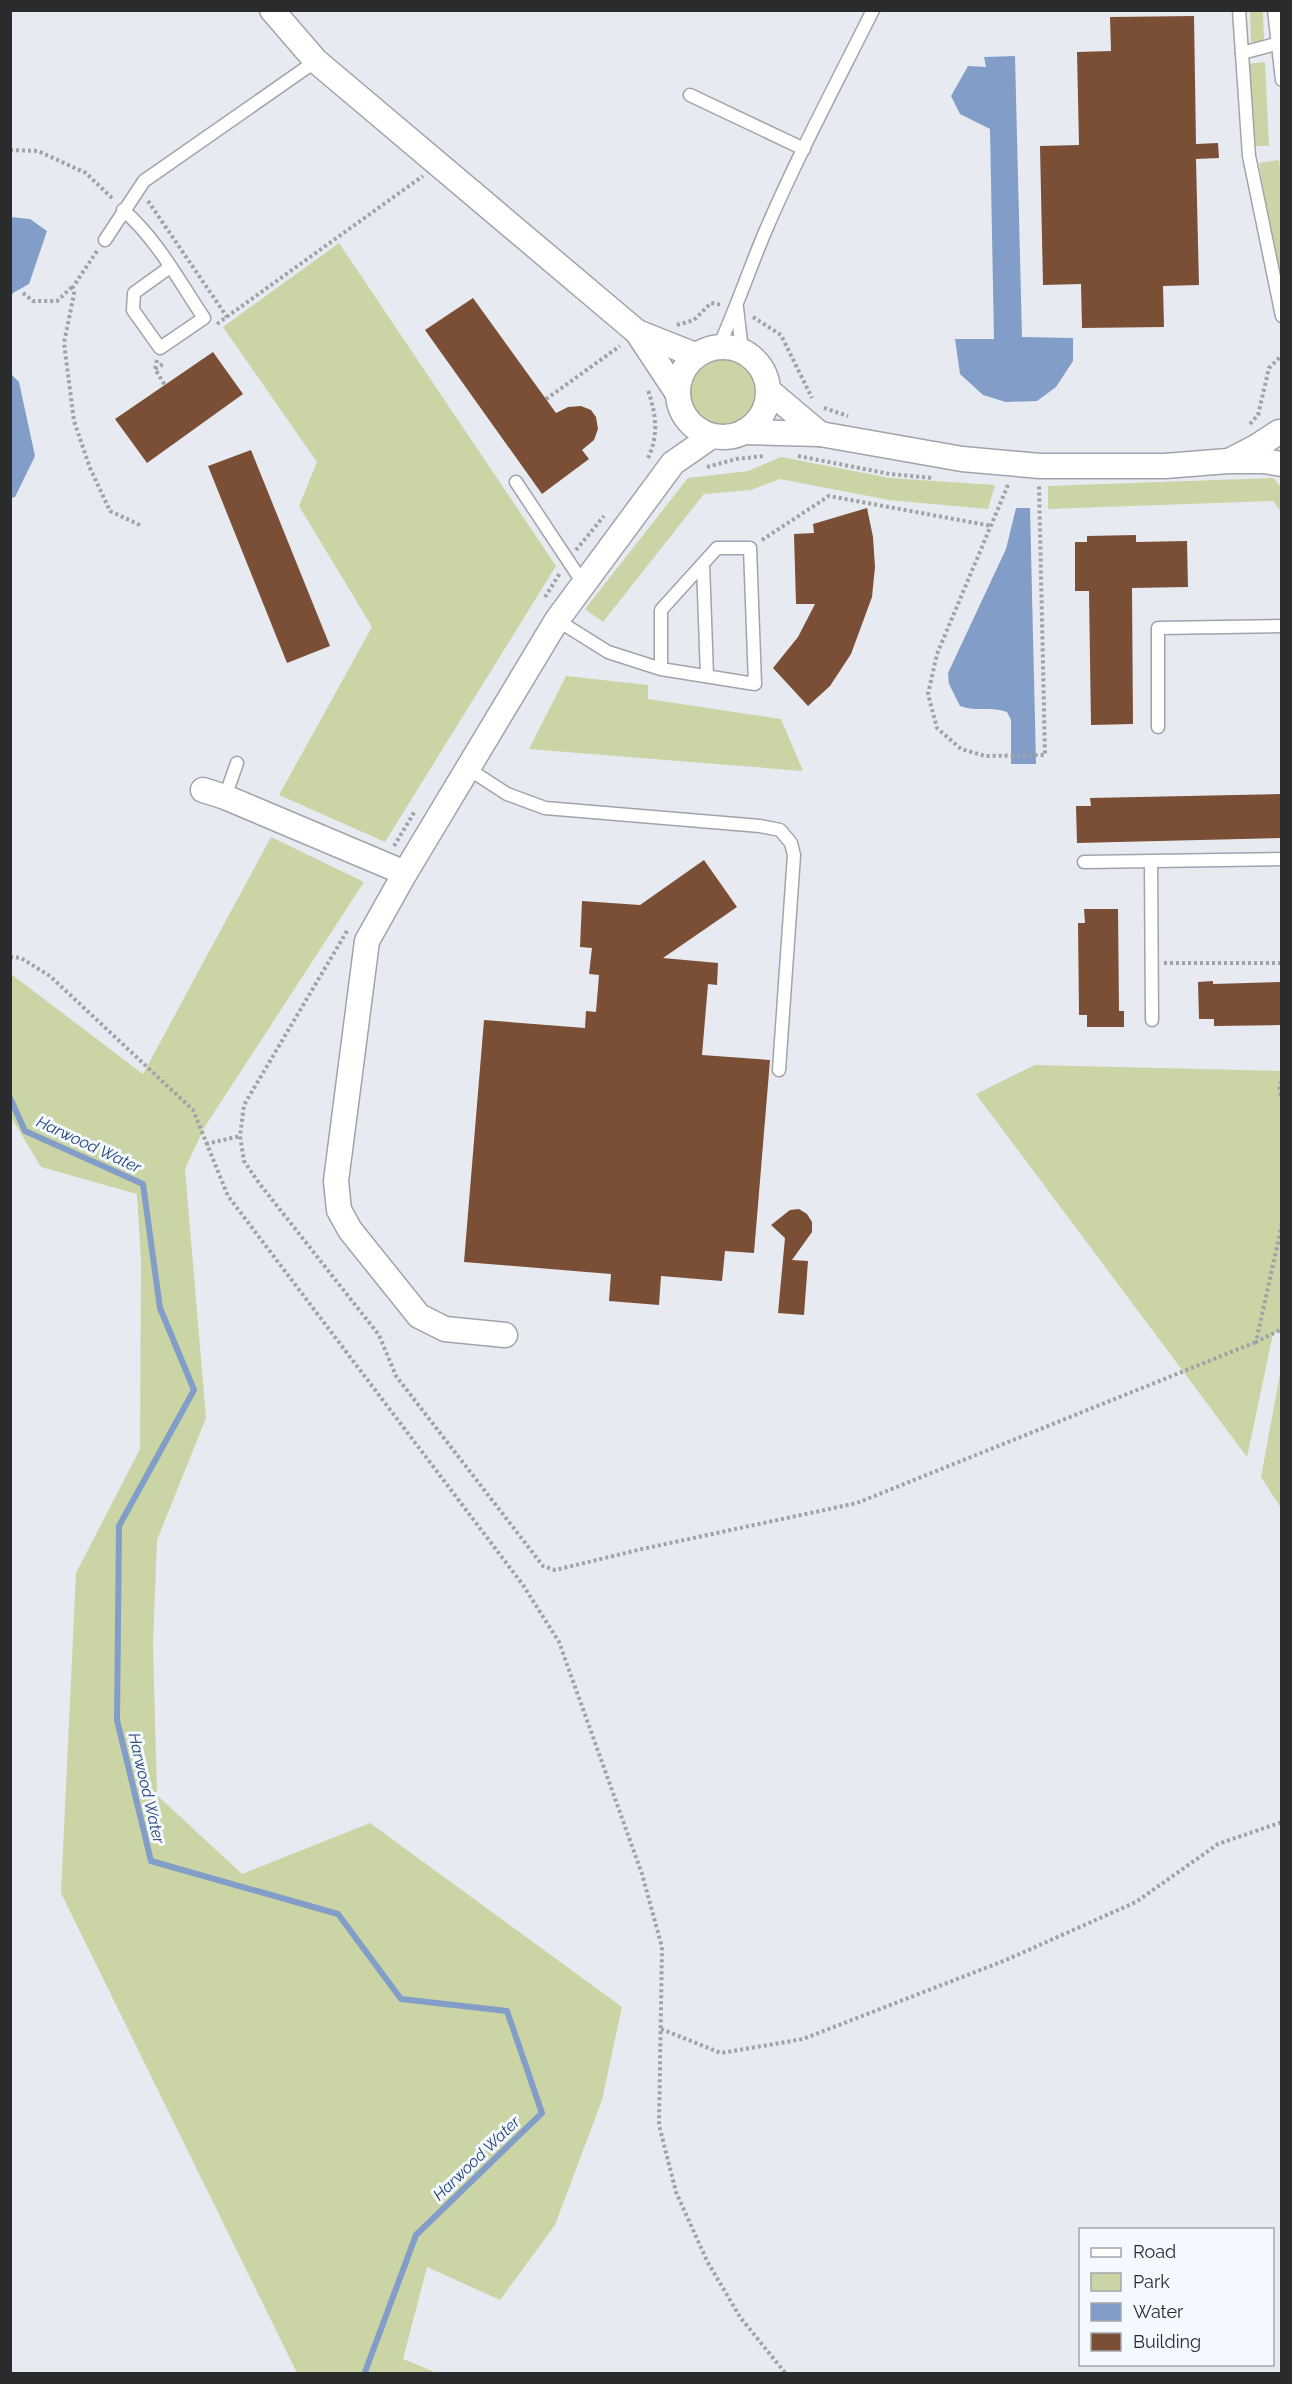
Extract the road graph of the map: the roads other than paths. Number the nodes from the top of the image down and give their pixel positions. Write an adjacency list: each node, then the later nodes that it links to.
1 (272, 10): 7 (street)
2 (873, 10): 10 (lane)
3 (1239, 10): 6 (lane)
4 (1274, 10): 5 (lane)
5 (1276, 44): 6 (lane); 8 (lane)
6 (1242, 53): 15 (lane)
7 (316, 61): 11 (lane); 16 (street)
8 (1281, 80)
9 (690, 95): 10 (lane)
10 (804, 149): 14 (lane)
11 (123, 210): 12 (lane); 13 (lane)
12 (105, 240)
13 (170, 267): 13 (lane)
14 (737, 307): 17 (lane); 18 (lane)
15 (1281, 316)
16 (629, 339): 19 (street); 21 (street)
17 (718, 346): 18 (street); 19 (street)
18 (742, 350): 20 (street)
19 (695, 356): 21 (street)
20 (769, 391): 23 (street); 24 (street)
21 (681, 405): 25 (street); 27 (street)
22 (1280, 428): 26 (street)
23 (744, 432): 24 (street); 25 (street)
24 (820, 434): 26 (street)
25 (712, 436): 27 (street)
26 (1228, 461): 28 (street)
27 (673, 463): 31 (street)
28 (1281, 464)
29 (516, 482): 31 (lane)
30 (703, 564): 34 (lane); 35 (lane); 35 (lane)
31 (583, 583): 32 (street)
32 (557, 620): 34 (lane); 38 (street)
33 (1281, 626): 36 (lane)
34 (661, 669): 35 (lane)
35 (707, 676)
36 (1158, 727)
37 (237, 763): 39 (lane)
38 (467, 768): 43 (street); 45 (lane)
39 (214, 794): 43 (street)
40 (1281, 860): 42 (lane)
41 (1084, 862): 42 (lane)
42 (1151, 862): 44 (lane)
43 (405, 873): 46 (street)
44 (1152, 1020)
45 (779, 1070)
46 (505, 1335)

